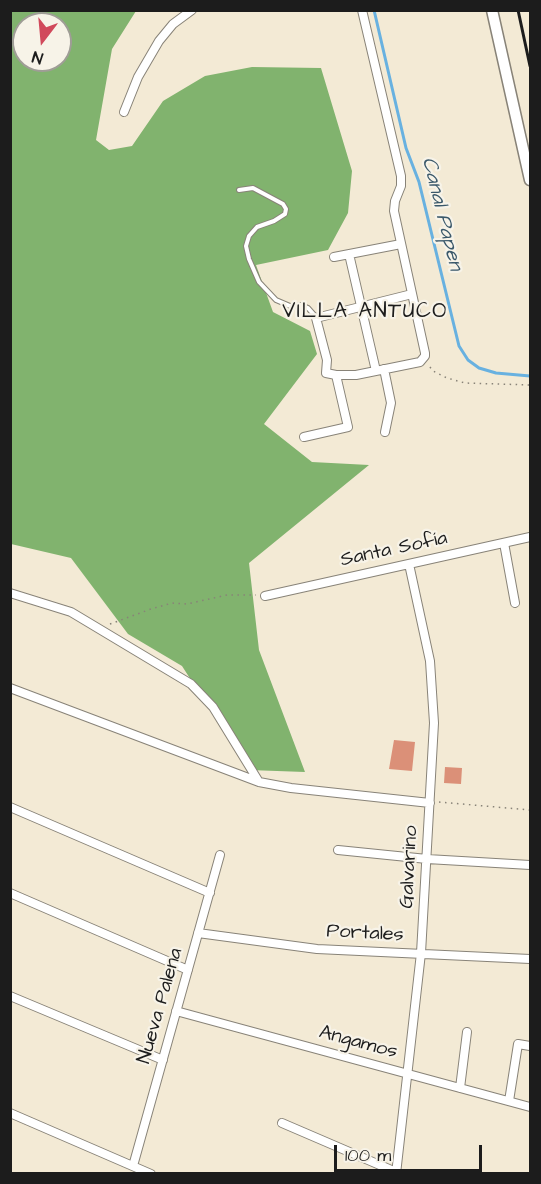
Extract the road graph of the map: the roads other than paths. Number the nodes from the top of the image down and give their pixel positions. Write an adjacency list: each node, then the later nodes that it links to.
1 (192, 10): 4 (street)
2 (362, 10): 7 (street)
3 (492, 10): 5 (street)
4 (124, 112)
5 (531, 180)
6 (239, 190): 12 (lane)
7 (401, 243): 8 (street); 10 (street)
8 (349, 254): 9 (street); 11 (street)
9 (334, 257)
10 (412, 294): 11 (street); 13 (street)
11 (361, 307): 12 (street); 13 (street)
12 (316, 318): 14 (street)
13 (380, 370): 14 (street); 15 (street)
14 (336, 375): 16 (street)
15 (385, 432)
16 (303, 437)
17 (531, 537): 18 (street, Santa Sofía)
18 (504, 543): 19 (street, Santa Sofía); 22 (street)
19 (409, 564): 21 (street, Santa Sofía); 25 (street, Galvarino)
20 (10, 593): 24 (street)
21 (264, 596)
22 (515, 603)
23 (10, 688): 24 (street)
24 (259, 782): 25 (street)
25 (430, 803): 29 (street, Galvarino)
26 (10, 807): 32 (street)
27 (338, 850): 29 (street)
28 (220, 855): 32 (street, Nueva Palena)
29 (427, 859): 30 (street); 34 (street, Galvarino)
30 (531, 865)
31 (10, 892): 36 (street)
32 (210, 893): 33 (street, Nueva Palena)
33 (198, 933): 34 (street, Portales); 36 (street, Nueva Palena)
34 (421, 953): 35 (street, Portales); 42 (street, Galvarino)
35 (531, 960)
36 (188, 970): 38 (street, Nueva Palena)
37 (10, 996): 41 (street)
38 (176, 1011): 41 (street, Nueva Palena); 42 (street, Angamos)
39 (467, 1032): 43 (street)
40 (531, 1046): 44 (street)
41 (163, 1060): 48 (street, Nueva Palena)
42 (407, 1073): 43 (street, Angamos); 50 (street, Galvarino)
43 (459, 1088): 44 (street, Angamos)
44 (509, 1101): 45 (street, Angamos)
45 (531, 1107)
46 (10, 1113): 48 (street)
47 (282, 1123): 50 (street)
48 (133, 1166): 49 (street)
49 (151, 1173)
50 (396, 1173)

